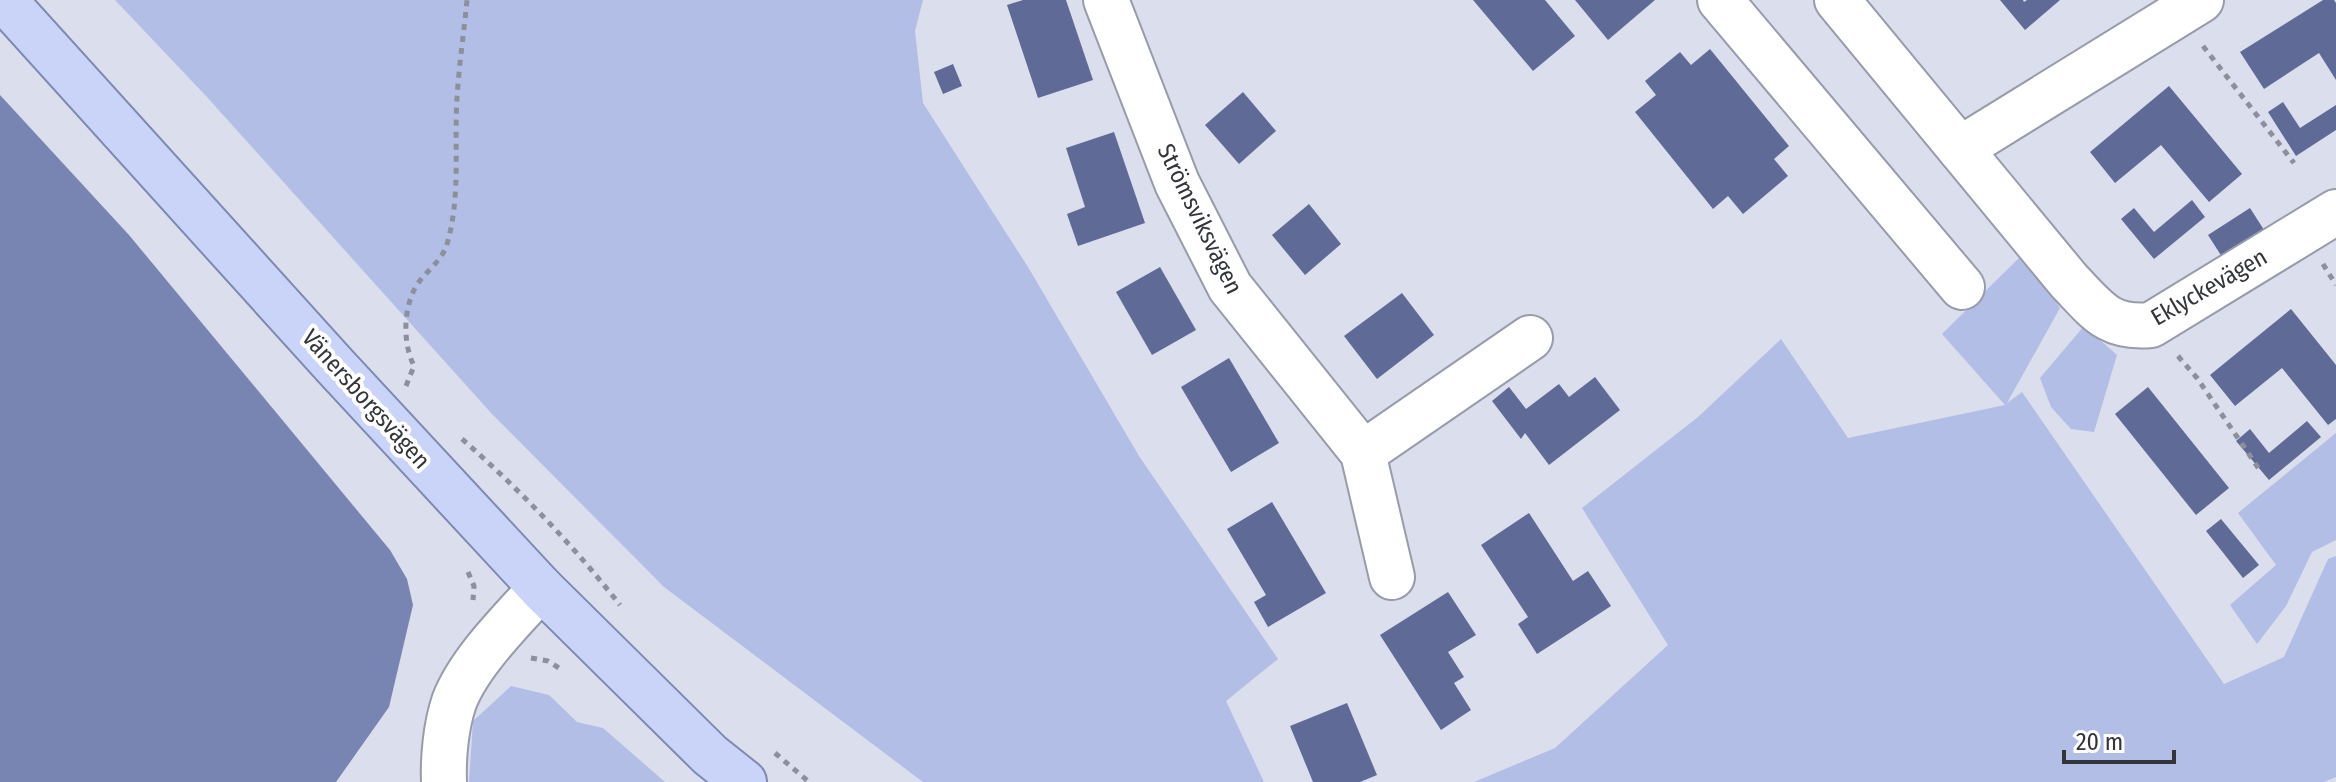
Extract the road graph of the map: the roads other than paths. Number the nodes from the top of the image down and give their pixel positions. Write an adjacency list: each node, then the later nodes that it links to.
1 (4, 0): 12 (main road, Vänersborgsvägen)
2 (1106, 0): 10 (street, Strömsviksvägen)
3 (1720, 0): 8 (street)
4 (1837, 0): 6 (street, Eklyckevägen)
5 (2191, 6): 6 (street)
6 (1960, 149): 7 (street, Eklyckevägen)
7 (2336, 212)
8 (1962, 287)
9 (1530, 338): 10 (street)
10 (1363, 453): 11 (street, Strömsviksvägen)
11 (1392, 577)
12 (541, 588): 13 (street); 14 (main road, Vänersborgsvägen)
13 (444, 782)
14 (744, 782)

